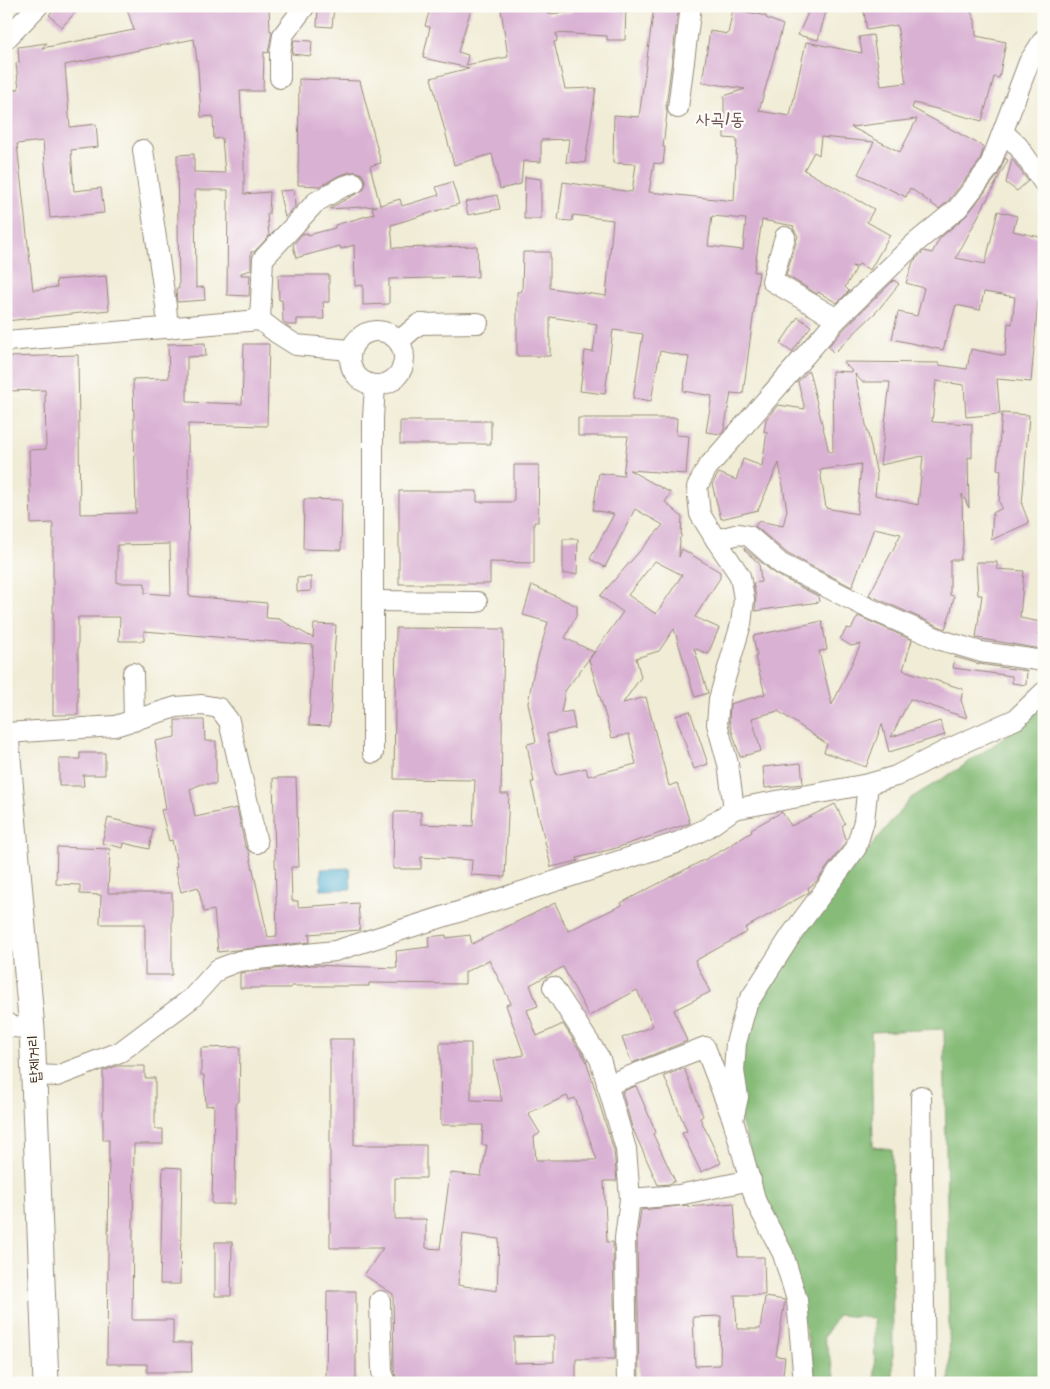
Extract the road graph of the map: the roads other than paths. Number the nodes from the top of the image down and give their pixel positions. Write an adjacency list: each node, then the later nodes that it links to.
1 (38, 6): 4 (street)
2 (305, 6): 6 (street)
3 (691, 6): 7 (street)
4 (6, 39)
5 (1044, 39): 8 (street)
6 (280, 78)
7 (678, 108)
8 (1003, 132): 11 (street); 13 (street)
9 (143, 150): 16 (street)
10 (354, 183): 14 (street)
11 (1044, 183)
12 (786, 237): 13 (street)
13 (837, 318): 21 (street)
14 (260, 320): 16 (street); 19 (street)
15 (478, 323): 18 (street)
16 (168, 328): 17 (street)
17 (6, 341)
18 (399, 341): 19 (street); 20 (street)
19 (350, 350): 20 (street)
20 (375, 385): 22 (street)
21 (716, 540): 24 (street); 32 (street)
22 (374, 601): 23 (street); 30 (street)
23 (477, 602)
24 (1044, 661)
25 (133, 673): 27 (street)
26 (1044, 692): 31 (street)
27 (134, 721): 28 (street); 33 (street)
28 (6, 732)
29 (6, 736): 36 (main road, 탑제거리)
30 (373, 753)
31 (868, 784): 32 (street); 40 (street)
32 (734, 809): 37 (street)
33 (257, 843)
34 (554, 987): 38 (street)
35 (6, 1023): 36 (street)
36 (32, 1029): 37 (main road, 탑제거리)
37 (35, 1075): 44 (main road, 탑제거리)
38 (608, 1085): 40 (street); 42 (street)
39 (921, 1096): 48 (street)
40 (733, 1120): 41 (street)
41 (750, 1180): 42 (street); 47 (street)
42 (630, 1199): 46 (street)
43 (380, 1301): 45 (street)
44 (46, 1383)
45 (386, 1383)
46 (626, 1383)
47 (804, 1383)
48 (926, 1383)

